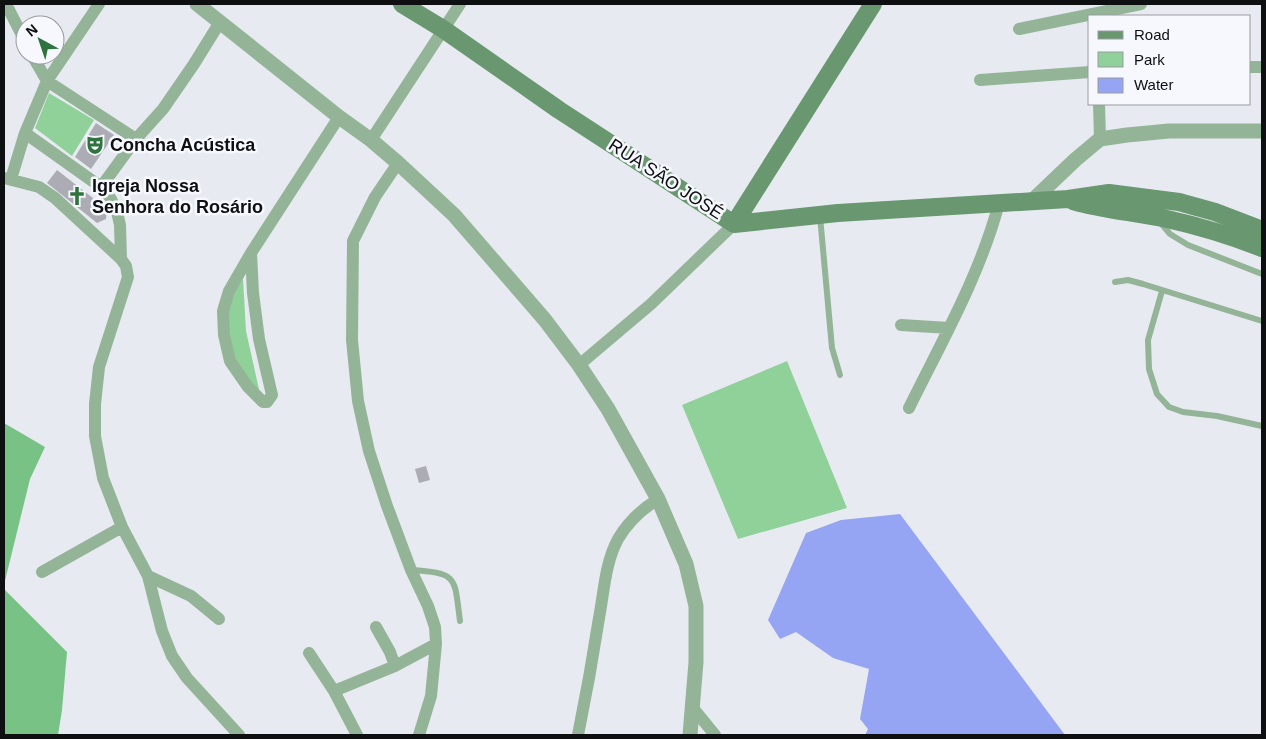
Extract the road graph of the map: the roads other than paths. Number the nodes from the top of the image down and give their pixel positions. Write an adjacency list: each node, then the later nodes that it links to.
1 (6, 4): 10 (street)
2 (99, 4): 17 (street)
3 (197, 4): 11 (street)
4 (402, 4): 12 (main road, RUA SÃO JOSÉ)
5 (460, 4): 12 (street)
6 (873, 4): 33 (main road)
7 (1141, 4): 8 (street)
8 (1097, 15)
9 (1088, 17): 13 (street)
10 (15, 22)
11 (220, 22): 19 (street); 22 (street)
12 (442, 29): 23 (street); 33 (main road, RUA SÃO JOSÉ)
13 (1019, 29)
14 (38, 65): 17 (street)
15 (1088, 72): 16 (street)
16 (980, 80)
17 (47, 81): 21 (street); 22 (street)
18 (1099, 105): 24 (street)
19 (339, 117): 23 (street); 36 (street)
20 (1262, 131): 24 (street)
21 (25, 133): 26 (street); 27 (street)
22 (136, 138): 27 (street)
23 (371, 140): 25 (street)
24 (1100, 140): 29 (street)
25 (398, 163): 44 (street); 50 (street)
26 (8, 178): 37 (street)
27 (101, 187): 37 (street)
28 (1068, 199): 29 (main road, RUA SÃO JOSÉ); 32 (main road); 34 (main road, RUA SÃO JOSÉ)
29 (1032, 201): 30 (main road, RUA SÃO JOSÉ)
30 (999, 203): 31 (main road, RUA SÃO JOSÉ); 43 (street)
31 (820, 215): 33 (main road, RUA SÃO JOSÉ); 45 (lane)
32 (1155, 217): 35 (main road); 38 (lane)
33 (734, 224): 44 (street)
34 (1262, 230)
35 (1262, 248)
36 (251, 253): 36 (street)
37 (121, 260): 49 (street)
38 (1262, 274)
39 (1115, 282): 40 (lane)
40 (1162, 291): 41 (lane); 47 (lane)
41 (1262, 321)
42 (901, 326): 43 (street)
43 (949, 328): 46 (street)
44 (579, 365): 48 (street)
45 (840, 375)
46 (909, 408)
47 (1262, 426)
48 (658, 499): 60 (street); 64 (street)
49 (122, 528): 51 (street); 52 (street)
50 (411, 570): 54 (lane); 56 (street)
51 (42, 572)
52 (148, 576): 53 (street); 61 (street)
53 (219, 619)
54 (460, 621)
55 (376, 627): 58 (street)
56 (436, 644): 58 (street); 63 (street)
57 (309, 653): 59 (street)
58 (395, 666): 59 (street)
59 (334, 691): 62 (street)
60 (693, 708): 65 (street); 66 (street)
61 (239, 735)
62 (357, 735)
63 (419, 735)
64 (578, 735)
65 (690, 735)
66 (715, 735)

